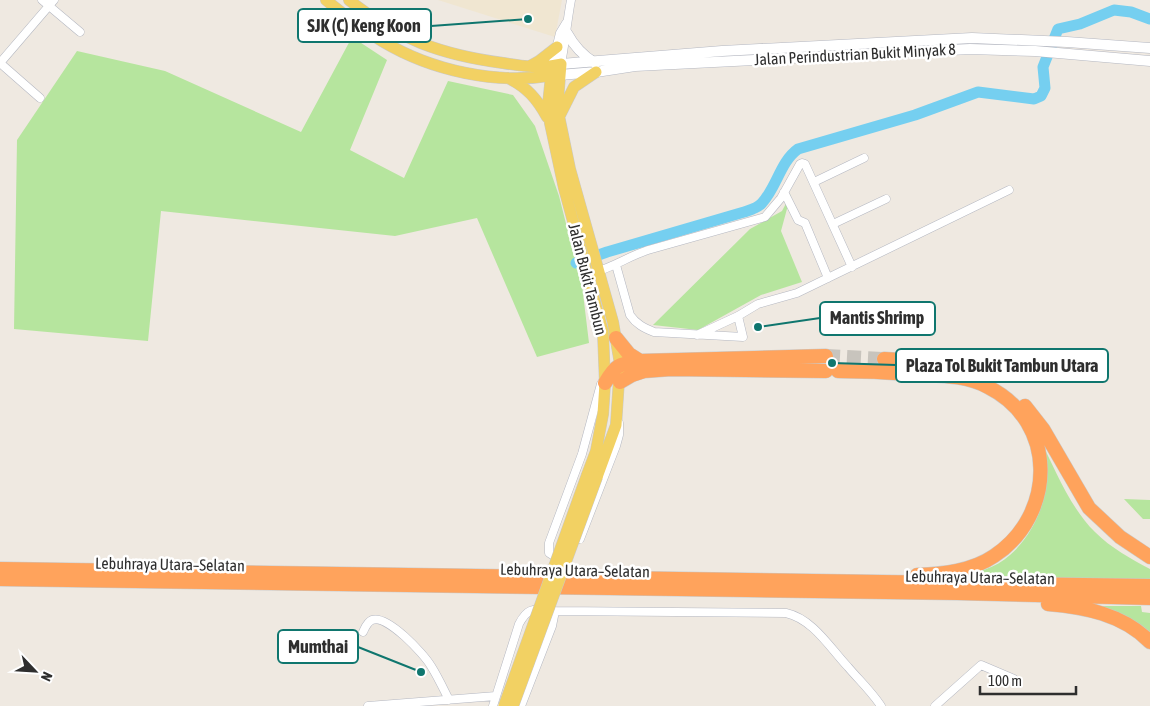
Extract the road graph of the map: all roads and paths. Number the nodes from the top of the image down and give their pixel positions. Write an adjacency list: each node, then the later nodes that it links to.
1 (42, 0): 5 (street)
2 (326, 0): 16 (main road)
3 (349, 0): 13 (main road)
4 (571, 0): 6 (street, Jalan Bukit Tambun)
5 (51, 3): 7 (street); 12 (street)
6 (567, 21): 8 (street, Jalan Bukit Tambun); 9 (street, Jalan Bukit Tambun)
7 (80, 32)
8 (567, 33): 14 (street); 15 (street, Jalan Bukit Tambun)
9 (557, 47): 13 (main road); 15 (street, Jalan Bukit Tambun)
10 (1150, 48): 14 (street, Jalan Perindustrian Bukit Minyak 8)
11 (1150, 61): 14 (street, Jalan Perindustrian Bukit Minyak 8)
12 (0, 63): 17 (street)
13 (530, 66): 15 (main road)
14 (596, 67): 15 (street, Jalan Perindustrian Bukit Minyak 8); 18 (main road)
15 (555, 70): 16 (main road); 18 (main road, Jalan Bukit Tambun); 19 (main road, Jalan Bukit Tambun)
16 (506, 77): 19 (main road)
17 (40, 98)
18 (559, 116): 26 (main road, Jalan Bukit Tambun)
19 (550, 123): 26 (main road, Jalan Bukit Tambun)
20 (864, 158): 21 (street)
21 (814, 182): 23 (street); 25 (street)
22 (1009, 190): 28 (street)
23 (784, 192): 27 (street); 30 (street)
24 (886, 199): 25 (street)
25 (832, 224): 28 (street)
26 (587, 249): 29 (main road, Jalan Bukit Tambun)
27 (616, 265): 29 (street); 32 (street)
28 (852, 267): 30 (street)
29 (593, 270): 33 (main road, Jalan Bukit Tambun); 38 (main road, Jalan Bukit Tambun)
30 (828, 278): 31 (street)
31 (738, 316): 32 (street); 32 (street)
32 (697, 335)
33 (616, 338): 36 (highway); 37 (main road, Jalan Bukit Tambun)
34 (826, 356): 36 (highway)
35 (884, 359): 42 (highway)
36 (640, 361): 37 (highway)
37 (620, 364): 38 (highway); 39 (main road, Jalan Bukit Tambun)
38 (605, 377): 40 (street); 41 (main road, Jalan Bukit Tambun)
39 (620, 382): 40 (main road, Jalan Bukit Tambun); 45 (highway)
40 (618, 406): 41 (main road, Jalan Bukit Tambun)
41 (592, 476): 57 (main road, Jalan Bukit Tambun, bridge); 58 (main road, Jalan Bukit Tambun, bridge)
42 (1150, 557)
43 (0, 569): 45 (highway, Lebuhraya Utara–Selatan)
44 (0, 579): 47 (highway, Lebuhraya Utara–Selatan)
45 (844, 582): 46 (highway, Lebuhraya Utara–Selatan)
46 (1150, 586)
47 (958, 593): 48 (highway, Lebuhraya Utara–Selatan); 51 (highway)
48 (1150, 598)
49 (554, 611): 53 (street); 59 (street); 60 (street)
50 (363, 632): 54 (street)
51 (1150, 642)
52 (1014, 679): 61 (street)
53 (496, 696): 54 (street); 56 (street)
54 (449, 700): 55 (street)
55 (368, 706)
56 (493, 706)
57 (504, 706)
58 (513, 706)
59 (521, 706)
60 (881, 706)
61 (934, 706)

